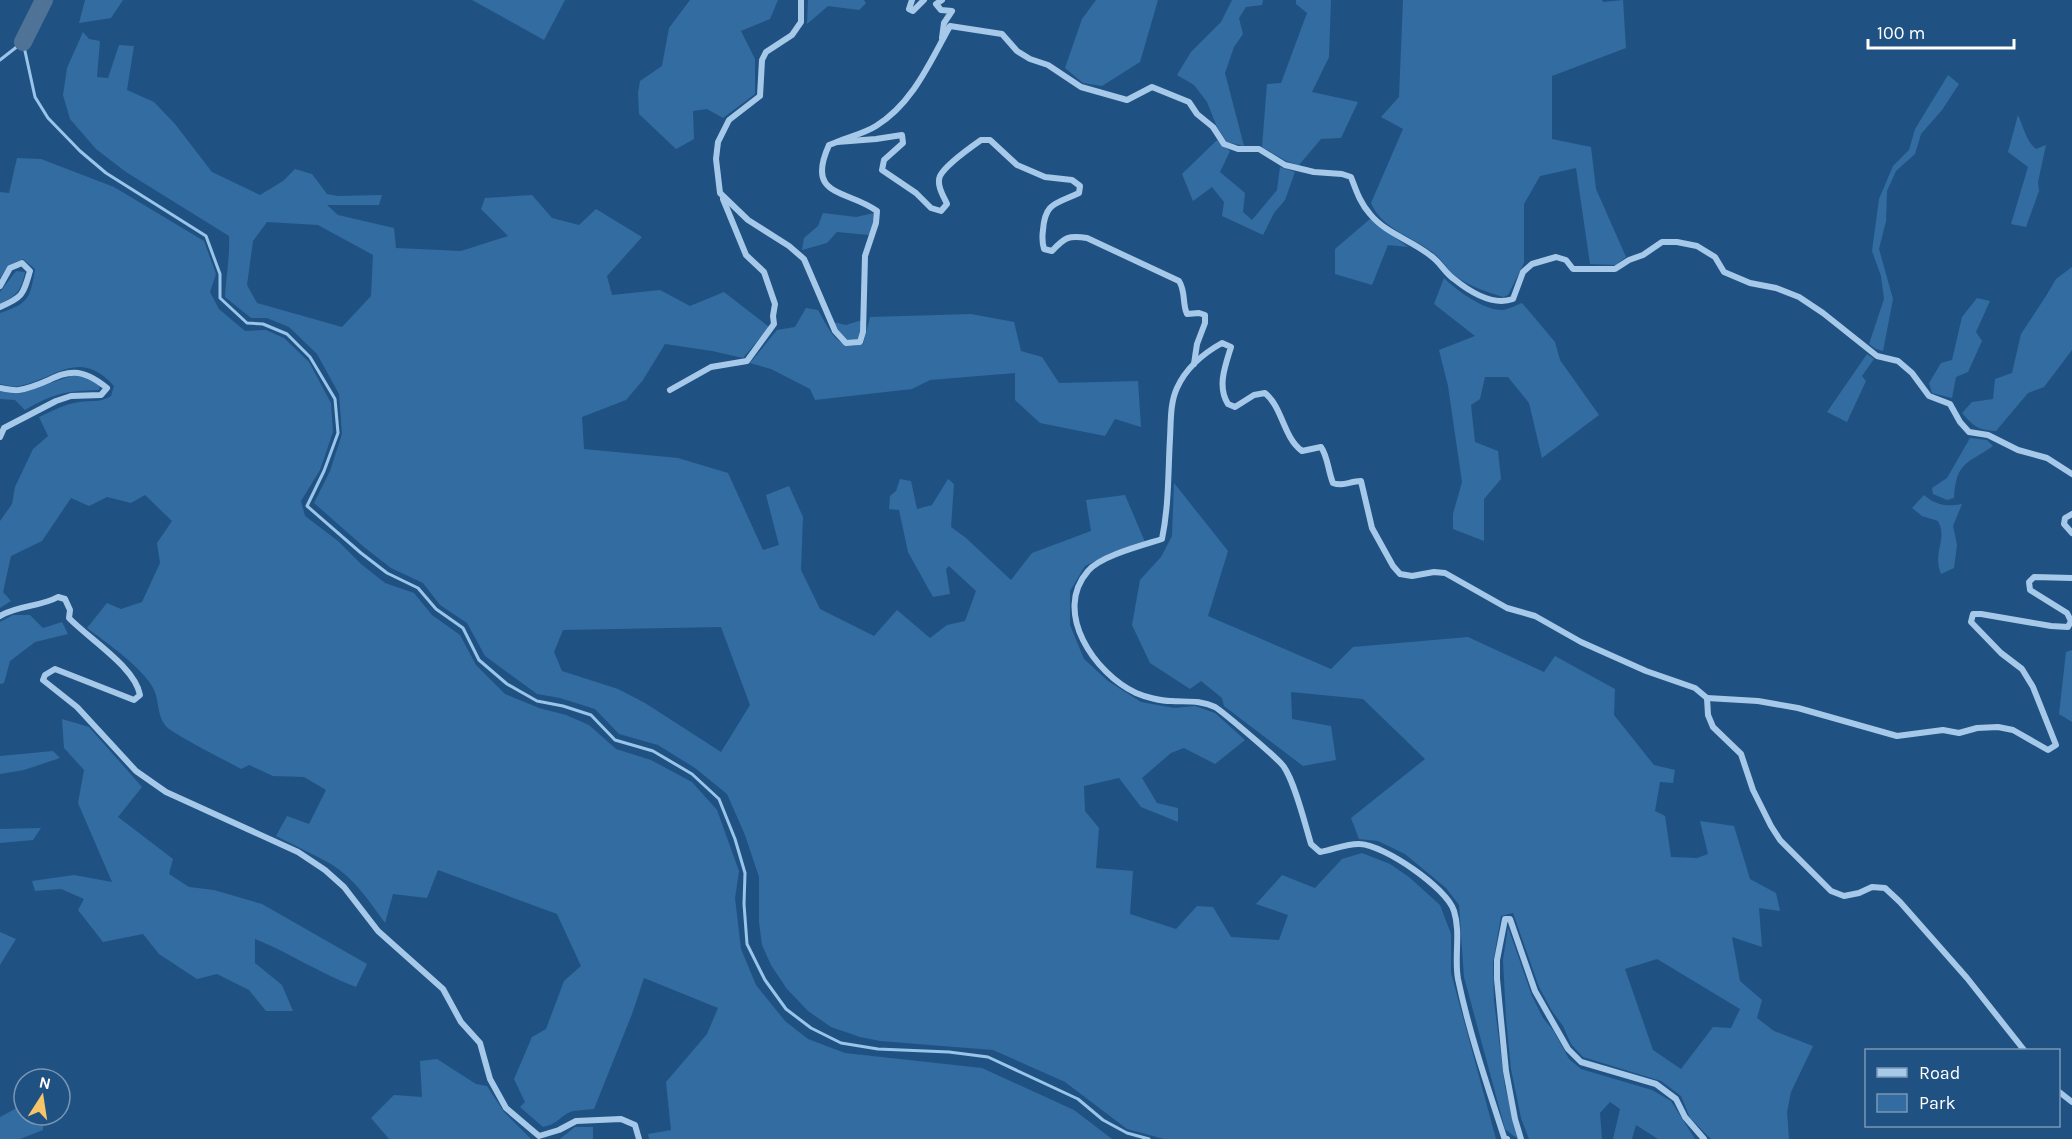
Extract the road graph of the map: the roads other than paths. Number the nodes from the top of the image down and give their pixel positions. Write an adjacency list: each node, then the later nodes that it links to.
1 (801, 0): 7 (street)
2 (912, 0): 3 (street)
3 (924, 0)
4 (942, 0): 5 (street)
5 (941, 42): 6 (street); 14 (street)
6 (837, 142): 7 (street); 10 (street)
7 (720, 192): 12 (street)
8 (0, 286): 9 (street)
9 (0, 307)
10 (1193, 364): 19 (street); 23 (street)
11 (0, 388): 13 (street)
12 (670, 390)
13 (0, 437)
14 (2072, 474)
15 (2072, 514): 16 (street)
16 (2072, 533)
17 (2072, 578): 19 (street)
18 (0, 616): 21 (street)
19 (1707, 699): 20 (street)
20 (2023, 1049)
21 (539, 1138): 22 (street)
22 (639, 1139)
23 (1507, 1139)
24 (1521, 1139): 25 (street)
25 (1704, 1139)

